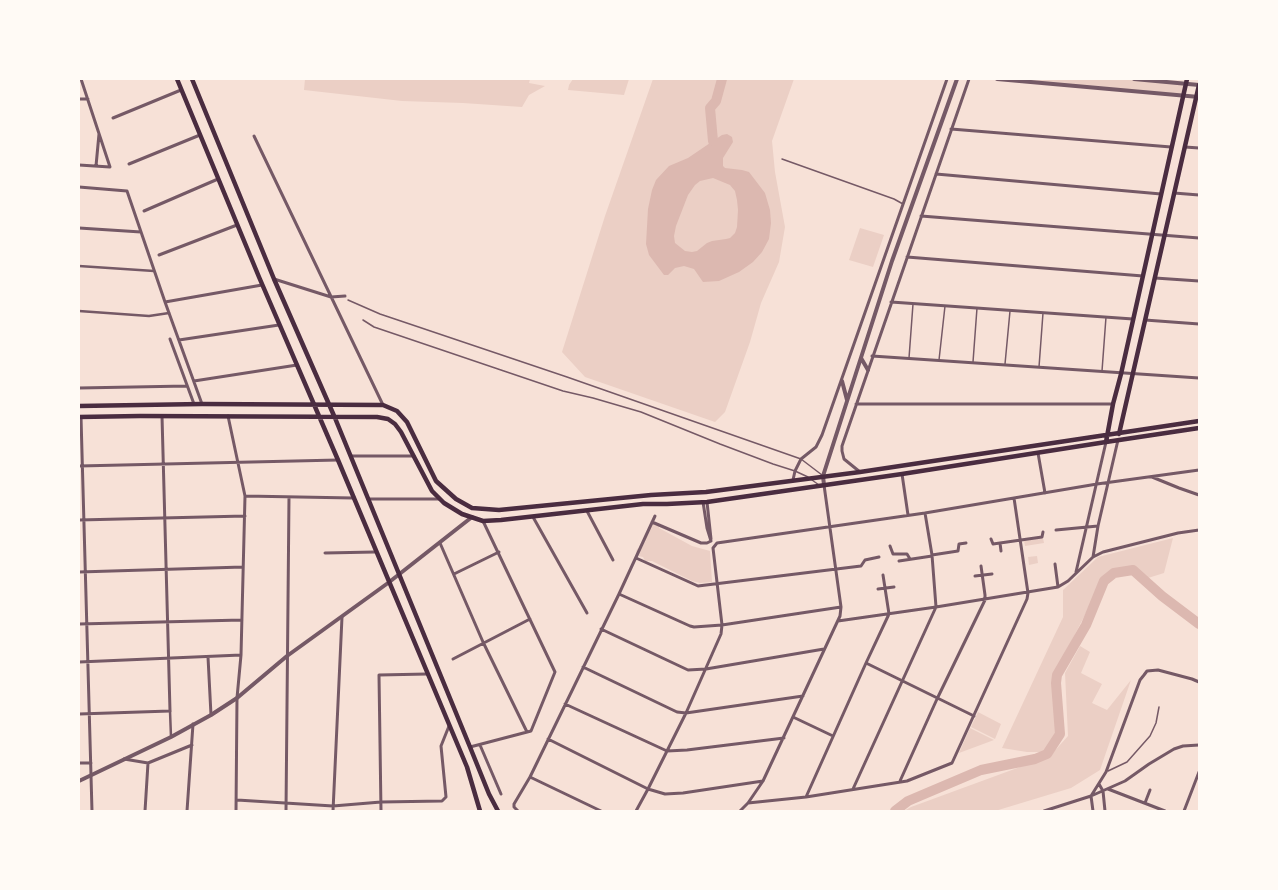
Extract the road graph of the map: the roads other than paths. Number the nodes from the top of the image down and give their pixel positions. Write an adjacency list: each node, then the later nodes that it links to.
1 (81, 79): 16 (street)
2 (177, 79): 12 (main road)
3 (192, 79): 50 (main road)
4 (947, 79): 35 (street)
5 (957, 79): 74 (street)
6 (969, 79): 18 (street)
7 (997, 79): 9 (street)
8 (1134, 79): 10 (street)
9 (1027, 80): 13 (street)
10 (1186, 81): 11 (street); 13 (main road)
11 (1199, 85): 14 (main road)
12 (181, 90): 17 (street); 20 (main road)
13 (1183, 96): 14 (street); 22 (main road)
14 (1198, 97): 23 (main road)
15 (79, 99): 16 (street)
16 (88, 99): 19 (street)
17 (113, 118)
18 (952, 129): 22 (street); 29 (street)
19 (99, 132): 28 (street); 28 (street)
20 (200, 135): 26 (street); 30 (main road)
21 (254, 136): 54 (street)
22 (1171, 147): 33 (main road)
23 (1185, 147): 24 (street); 32 (main road)
24 (1199, 148)
25 (782, 159): 35 (lane)
26 (129, 164)
27 (79, 165): 28 (street)
28 (96, 166)
29 (936, 174): 33 (street); 37 (street)
30 (218, 179): 36 (street); 38 (main road)
31 (79, 187): 40 (street)
32 (1174, 193): 34 (street); 42 (main road)
33 (1161, 194): 41 (main road)
34 (1199, 195)
35 (904, 204): 87 (street)
36 (144, 211)
37 (921, 216): 41 (street); 45 (street)
38 (237, 224): 44 (street); 52 (main road)
39 (79, 228): 40 (street)
40 (141, 232): 47 (street)
41 (1152, 235): 42 (street); 48 (main road)
42 (1164, 236): 43 (street); 49 (main road)
43 (1199, 238)
44 (158, 256)
45 (907, 257): 48 (street); 57 (street)
46 (79, 266): 47 (street)
47 (154, 271): 56 (street)
48 (1143, 276): 66 (main road)
49 (1155, 278): 51 (street); 68 (main road)
50 (274, 279): 54 (street); 93 (main road)
51 (1199, 281)
52 (262, 285): 56 (street); 70 (main road)
53 (345, 296): 54 (street)
54 (331, 297): 97 (street)
55 (348, 300): 113 (lane)
56 (165, 302): 63 (street)
57 (891, 302): 58 (street); 73 (street)
58 (913, 304): 59 (street); 75 (lane)
59 (944, 306): 60 (street); 76 (lane)
60 (976, 308): 61 (street); 77 (lane)
61 (1010, 310): 64 (street); 79 (lane)
62 (79, 311): 63 (street)
63 (169, 313): 72 (street)
64 (1043, 313): 65 (street); 80 (lane)
65 (1106, 317): 66 (street); 82 (lane)
66 (1133, 319): 83 (main road)
67 (363, 320): 119 (lane)
68 (1145, 320): 69 (street); 84 (main road)
69 (1199, 324)
70 (279, 325): 72 (street); 78 (main road)
71 (170, 339): 88 (street)
72 (179, 340): 86 (street)
73 (872, 356): 75 (street); 81 (street)
74 (861, 358): 81 (street); 90 (street)
75 (909, 359): 76 (street)
76 (939, 361): 77 (street)
77 (973, 363): 79 (street)
78 (297, 365): 86 (street); 96 (main road)
79 (1005, 366): 80 (street)
80 (1039, 368): 82 (street)
81 (868, 370): 94 (street)
82 (1102, 373): 83 (street)
83 (1121, 374): 84 (street); 95 (main road)
84 (1133, 375): 85 (street); 106 (main road)
85 (1199, 378)
86 (194, 381): 92 (street)
87 (842, 382): 90 (street); 113 (street)
88 (187, 386): 89 (street); 91 (street)
89 (79, 388)
90 (847, 400): 122 (street)
91 (194, 404): 92 (main road); 98 (main road)
92 (202, 404): 96 (main road)
93 (329, 404): 96 (main road); 97 (main road); 103 (main road)
94 (856, 404): 95 (street); 120 (street)
95 (1113, 404): 107 (main road)
96 (314, 405): 102 (main road)
97 (383, 405): 125 (main road)
98 (79, 406)
99 (162, 416): 100 (main road); 101 (main road); 116 (street)
100 (228, 416): 102 (main road); 115 (street)
101 (80, 417): 117 (street)
102 (319, 417): 103 (main road); 114 (main road)
103 (335, 418): 111 (main road); 112 (main road)
104 (1199, 420): 106 (main road)
105 (1199, 428): 108 (main road)
106 (1119, 433): 107 (main road); 108 (main road)
107 (1108, 435): 109 (main road); 120 (main road)
108 (1118, 440): 109 (main road); 126 (street)
109 (1106, 442): 110 (main road); 127 (street)
110 (1038, 453): 121 (main road); 129 (street)
111 (351, 456): 112 (street); 135 (main road)
112 (414, 456): 136 (main road)
113 (801, 459): 119 (street); 122 (lane)
114 (338, 460): 115 (street); 133 (main road)
115 (238, 462): 116 (street); 131 (street)
116 (163, 464): 117 (street); 145 (street)
117 (81, 466): 147 (street)
118 (1199, 470): 123 (street)
119 (795, 471): 124 (lane); 125 (street)
120 (860, 472): 122 (main road)
121 (902, 474): 128 (main road); 140 (street)
122 (823, 476): 124 (main road); 128 (street)
123 (1152, 477): 126 (street); 130 (street)
124 (810, 478): 125 (main road); 128 (lane)
125 (793, 480)
126 (1108, 483): 127 (street); 152 (street)
127 (1097, 484): 129 (street); 151 (street)
128 (822, 485): 137 (main road); 150 (street)
129 (1045, 494): 134 (street)
130 (1199, 495)
131 (245, 496): 132 (street); 141 (street)
132 (289, 497): 133 (street); 212 (street)
133 (353, 498): 163 (main road)
134 (1014, 498): 139 (street); 157 (street)
135 (368, 499): 136 (street); 183 (main road)
136 (440, 499): 144 (main road)
137 (705, 502): 138 (main road); 149 (street)
138 (587, 511): 142 (main road); 171 (street)
139 (925, 513): 140 (street); 166 (street)
140 (908, 515): 150 (street)
141 (245, 516): 145 (street); 175 (street)
142 (533, 516): 148 (main road); 198 (street)
143 (655, 516): 149 (street)
144 (472, 517): 148 (main road); 158 (street)
145 (165, 518): 147 (street); 177 (street)
146 (79, 520): 147 (street)
147 (84, 520): 178 (street)
148 (483, 521): 164 (street)
149 (652, 522): 169 (street)
150 (830, 526): 176 (street); 188 (street)
151 (1087, 526): 152 (street); 153 (street); 182 (street)
152 (1098, 526): 168 (street)
153 (1056, 530)
154 (1199, 530): 168 (street)
155 (1043, 534): 157 (street)
156 (991, 539): 160 (street)
157 (1020, 540): 160 (street); 193 (street)
158 (440, 543): 180 (street); 183 (street)
159 (966, 543): 166 (street)
160 (1000, 543): 162 (street)
161 (890, 546): 170 (street)
162 (1001, 550)
163 (375, 552): 165 (street); 187 (main road)
164 (499, 552): 180 (street); 201 (street)
165 (325, 553)
166 (932, 555): 170 (street); 197 (street)
167 (879, 557): 176 (street)
168 (1093, 557): 182 (street)
169 (636, 558): 188 (street); 194 (street)
170 (910, 559): 172 (street)
171 (613, 560)
172 (899, 561)
173 (1055, 564): 190 (street)
174 (981, 566): 185 (street)
175 (243, 567): 177 (street); 202 (street)
176 (836, 568): 188 (street); 196 (street)
177 (166, 569): 178 (street); 204 (street)
178 (86, 571): 179 (street); 206 (street)
179 (79, 572)
180 (454, 574): 209 (street)
181 (992, 574): 185 (street)
182 (1076, 574): 190 (street)
183 (399, 575): 187 (street); 246 (main road)
184 (884, 575): 191 (street)
185 (982, 575): 186 (street); 195 (street)
186 (975, 576)
187 (388, 583): 200 (street); 221 (main road)
188 (718, 584): 207 (street)
189 (894, 587): 191 (street)
190 (1058, 587): 193 (street)
191 (885, 588): 192 (street); 199 (street)
192 (878, 589)
193 (1028, 593): 195 (street); 234 (street)
194 (619, 594): 207 (street); 208 (street)
195 (984, 600): 197 (street); 226 (street)
196 (841, 607): 203 (street); 207 (street)
197 (936, 608): 199 (street); 222 (street)
198 (587, 613)
199 (889, 614): 203 (street); 218 (street)
200 (342, 616): 212 (street); 273 (street)
201 (530, 619): 209 (street); 238 (street)
202 (242, 620): 204 (street); 211 (street)
203 (838, 621): 210 (street)
204 (168, 622): 206 (street); 214 (street)
205 (79, 624): 206 (street)
206 (87, 624): 217 (street)
207 (722, 625): 220 (street)
208 (601, 629): 219 (street); 220 (street)
209 (484, 642): 215 (street); 238 (street)
210 (824, 649): 220 (street); 224 (street)
211 (241, 655): 213 (street); 225 (street)
212 (287, 656): 225 (street); 272 (street)
213 (208, 657): 214 (street); 233 (street)
214 (169, 658): 217 (street); 229 (street)
215 (454, 659)
216 (79, 662): 217 (street)
217 (88, 662): 232 (street)
218 (866, 663): 222 (street); 240 (street)
219 (583, 667): 227 (street); 230 (street)
220 (706, 669): 230 (street)
221 (427, 674): 237 (main road); 269 (street)
222 (902, 682): 226 (street); 261 (street)
223 (1199, 682): 252 (street)
224 (803, 696): 230 (street); 235 (street)
225 (237, 698): 233 (street); 268 (street)
226 (937, 699): 234 (street); 258 (street)
227 (565, 704): 242 (street); 247 (street)
228 (1159, 707): 252 (lane)
229 (170, 711): 232 (street); 239 (street)
230 (686, 713): 247 (street)
231 (79, 714): 232 (street)
232 (90, 714): 250 (street)
233 (211, 715): 236 (street)
234 (974, 716): 258 (street)
235 (793, 717): 240 (street); 241 (street)
236 (193, 724): 239 (street); 243 (street)
237 (449, 726): 269 (street); 281 (main road)
238 (527, 732): 244 (street)
239 (171, 736): 248 (street)
240 (833, 736): 267 (street)
241 (784, 738): 247 (street); 256 (street)
242 (548, 740): 255 (street); 260 (street)
243 (192, 745): 251 (street); 276 (street)
244 (480, 745): 246 (street); 265 (street)
245 (1199, 745): 262 (street)
246 (470, 747): 282 (main road)
247 (667, 751): 260 (street)
248 (124, 759): 251 (street); 254 (street)
249 (79, 763): 250 (street)
250 (91, 763): 254 (street)
251 (148, 763): 275 (street)
252 (1106, 772): 259 (street)
253 (1199, 772): 291 (street)
254 (92, 775): 257 (street); 274 (street)
255 (530, 777): 283 (street); 284 (street)
256 (763, 780): 260 (street); 270 (street)
257 (79, 781)
258 (900, 781): 261 (street)
259 (1099, 784): 264 (street); 266 (street)
260 (648, 789): 285 (street)
261 (852, 789): 267 (street)
262 (1108, 789): 264 (street); 271 (street)
263 (1150, 790): 271 (street)
264 (1103, 791): 266 (street); 289 (street)
265 (501, 794)
266 (1091, 796): 287 (street); 288 (street)
267 (806, 797): 270 (street)
268 (237, 800): 272 (street); 277 (street)
269 (381, 802): 273 (street); 280 (street)
270 (748, 803): 286 (street)
271 (1145, 803): 290 (street)
272 (286, 804): 273 (street); 278 (street)
273 (333, 806): 279 (street)
274 (92, 811)
275 (145, 811)
276 (187, 811)
277 (236, 811)
278 (286, 811)
279 (333, 811)
280 (381, 811)
281 (480, 811)
282 (498, 811)
283 (518, 811)
284 (601, 811)
285 (636, 811)
286 (740, 811)
287 (1044, 811)
288 (1093, 811)
289 (1105, 811)
290 (1165, 811)
291 (1184, 811)

